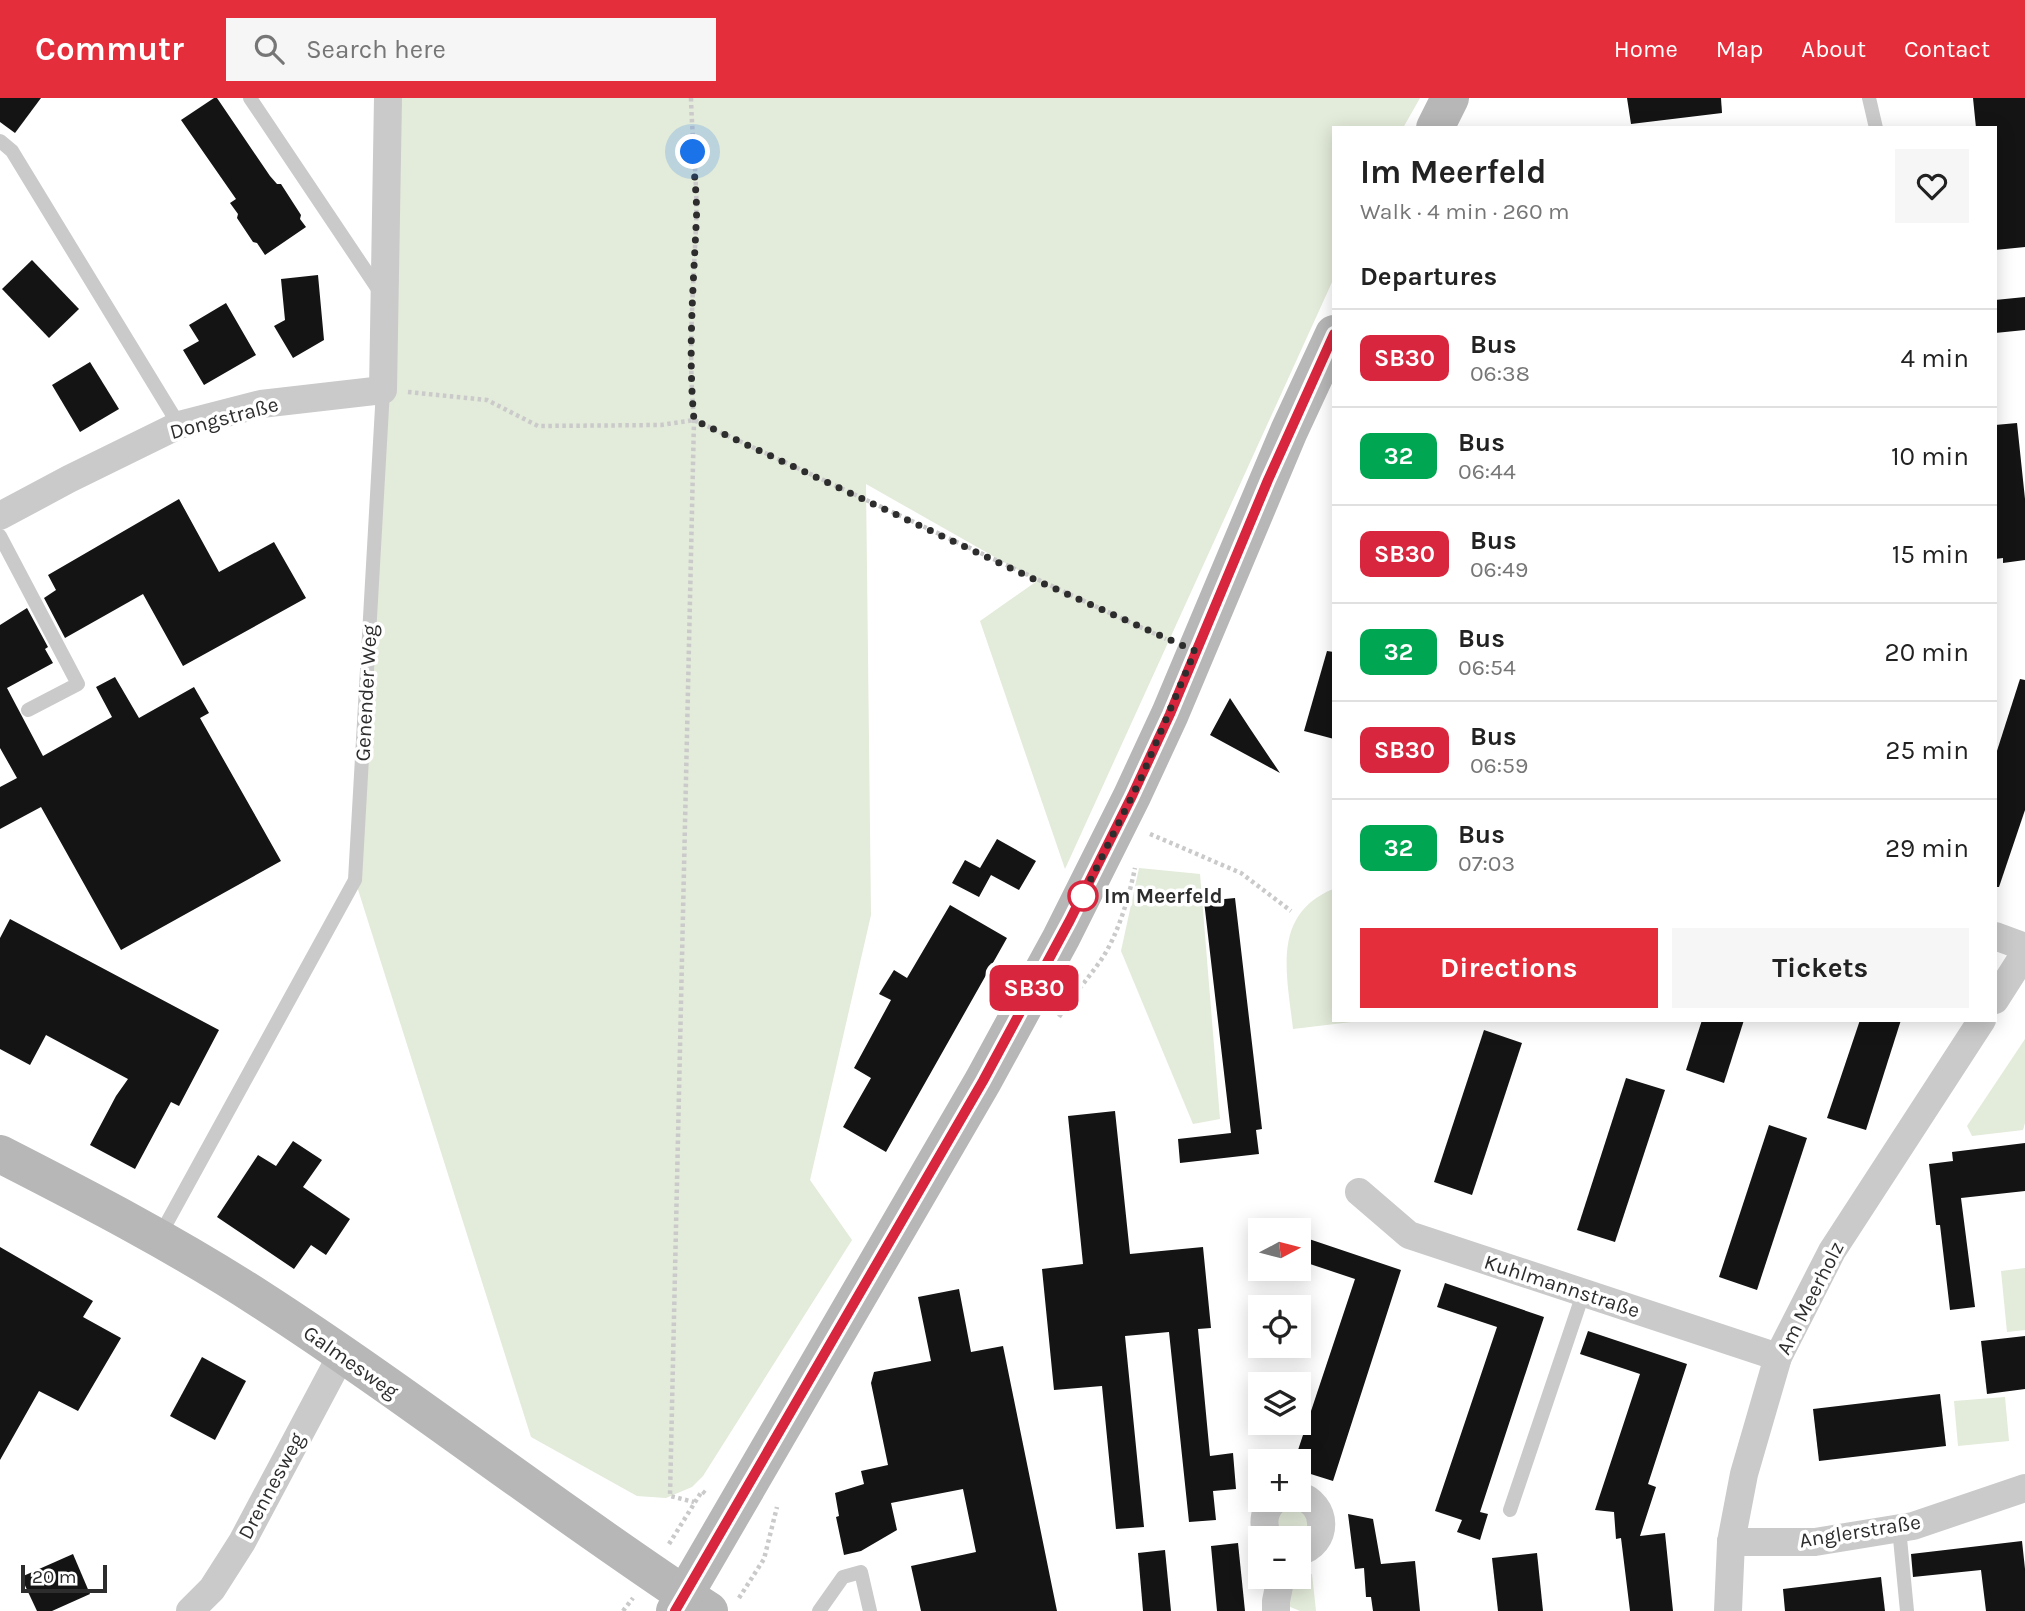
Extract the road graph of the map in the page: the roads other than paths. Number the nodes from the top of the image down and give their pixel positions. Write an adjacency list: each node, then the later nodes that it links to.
1 (250, 98): 8 (lane)
2 (388, 98): 8 (street, Genender Weg)
3 (1450, 98): 5 (main road)
4 (1869, 98): 6 (lane)
5 (1436, 126)
6 (1876, 126)
7 (0, 141): 11 (lane)
8 (385, 298): 10 (street, Genender Weg)
9 (1332, 338): 33 (main road)
10 (383, 390): 11 (street, Dongstraße); 22 (lane, Genender Weg)
11 (179, 425): 12 (street, Dongstraße)
12 (0, 516)
13 (0, 536): 14 (lane)
14 (28, 710)
15 (1997, 937): 16 (street)
16 (2025, 947)
17 (2025, 953): 18 (street)
18 (1997, 997)
19 (1981, 1022): 25 (street, Am Meerholz)
20 (3, 1162): 22 (main road, Galmesweg)
21 (1359, 1192): 23 (street, Kuhlmannstraße)
22 (159, 1238): 24 (main road, Galmesweg)
23 (1583, 1294): 25 (street, Kuhlmannstraße); 28 (lane)
24 (342, 1354): 33 (main road, Galmesweg); 34 (street, Drennesweg)
25 (1778, 1357): 30 (street, Am Meerholz)
26 (2025, 1488): 29 (street, Anglerstraße)
27 (1311, 1502): 31 (street)
28 (1510, 1510)
29 (1899, 1528): 30 (street, Anglerstraße); 39 (lane)
30 (1731, 1542): 38 (street, Am Meerholz)
31 (1311, 1546)
32 (1278, 1589): 37 (street)
33 (690, 1606)
34 (190, 1611)
35 (818, 1611): 36 (lane)
36 (870, 1611)
37 (1276, 1611)
38 (1728, 1611)
39 (1907, 1611)

